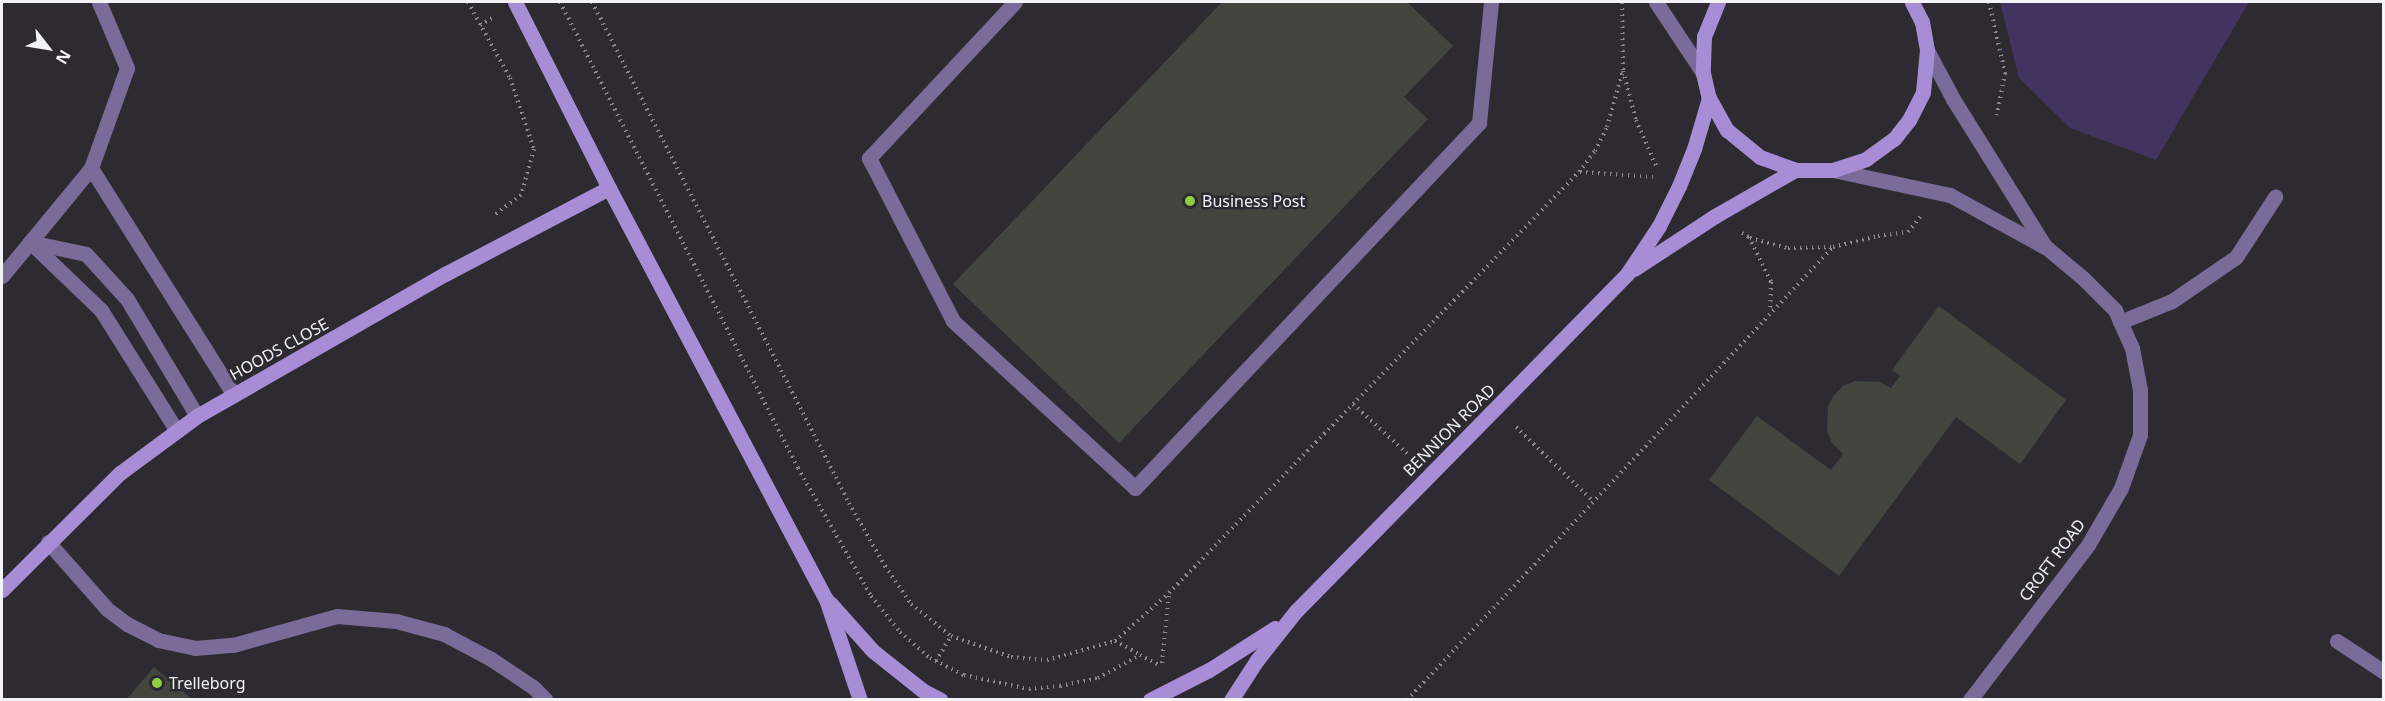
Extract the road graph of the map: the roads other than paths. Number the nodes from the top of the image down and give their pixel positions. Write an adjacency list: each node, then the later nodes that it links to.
1 (99, 2): 13 (street)
2 (514, 2): 16 (street)
3 (1015, 2): 4 (street)
4 (1491, 2)
5 (1656, 2): 11 (street)
6 (1718, 2): 11 (street)
7 (1912, 2): 9 (street)
8 (1927, 2): 9 (street)
9 (1922, 22): 10 (street)
10 (1928, 50): 15 (street); 19 (street, CROFT ROAD)
11 (1702, 73): 12 (street)
12 (1709, 98): 14 (street); 20 (street, BENNION ROAD)
13 (91, 168): 18 (street); 23 (street)
14 (1795, 170): 15 (street); 20 (street, BENNION ROAD)
15 (1833, 170): 19 (street, CROFT ROAD)
16 (609, 188): 23 (street, HOODS CLOSE); 28 (street)
17 (2275, 197): 22 (street)
18 (30, 242): 21 (street); 24 (street); 25 (street)
19 (2047, 248): 22 (street, CROFT ROAD)
20 (1627, 274): 29 (street, BENNION ROAD)
21 (2, 276)
22 (2121, 322): 37 (street, CROFT ROAD)
23 (234, 395): 24 (street, HOODS CLOSE)
24 (197, 416): 25 (street, HOODS CLOSE)
25 (177, 431): 26 (street, HOODS CLOSE)
26 (48, 542): 27 (street, HOODS CLOSE); 32 (street)
27 (2, 590)
28 (826, 599): 33 (street); 34 (street)
29 (1296, 611): 35 (street, BENNION ROAD); 36 (street, BENNION ROAD)
30 (2337, 641): 31 (street)
31 (2384, 672)
32 (546, 699)
33 (860, 699)
34 (941, 699)
35 (1150, 699)
36 (1232, 699)
37 (1970, 699)

